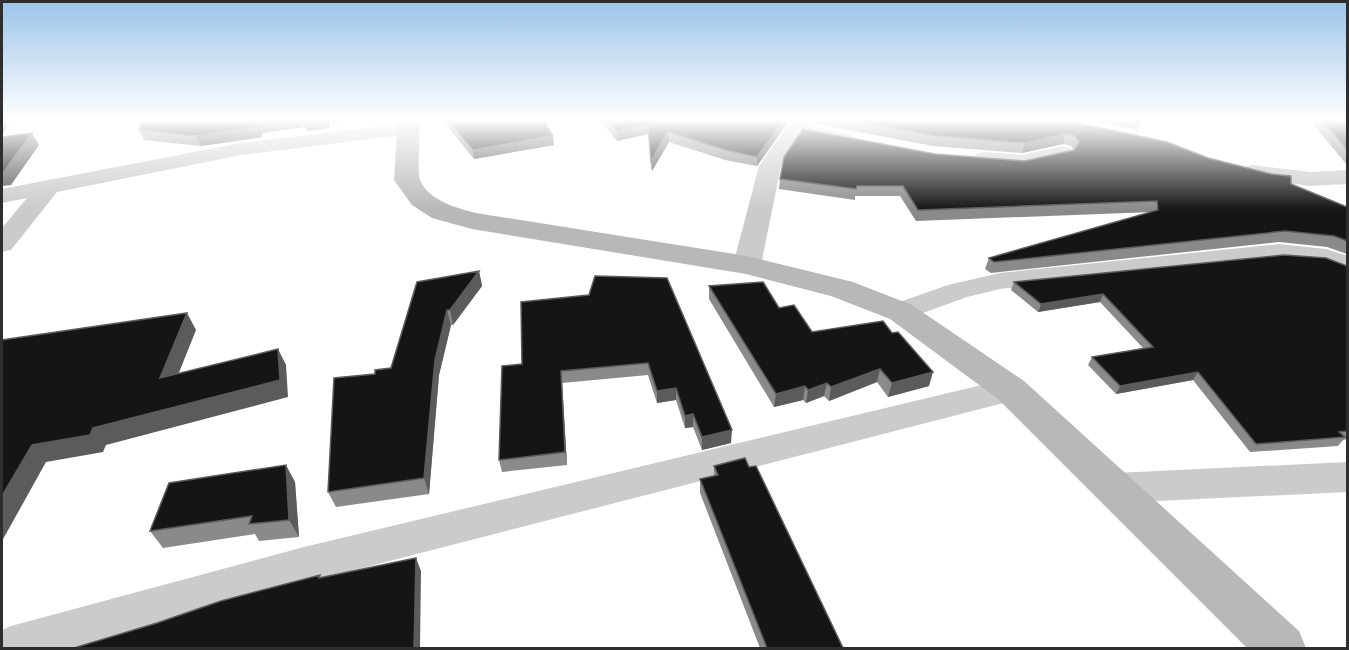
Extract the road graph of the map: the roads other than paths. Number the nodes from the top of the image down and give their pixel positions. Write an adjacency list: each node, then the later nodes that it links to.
1 (239, 149): 8 (street)
2 (409, 149): 11 (street)
3 (781, 149): 11 (street)
4 (1062, 153): 5 (street)
5 (967, 157)
6 (1232, 167): 7 (street)
7 (1347, 177)
8 (50, 186): 9 (street); 10 (street)
9 (2, 196)
10 (2, 244)
11 (747, 265): 13 (street)
12 (1347, 266): 13 (street)
13 (901, 312): 14 (street)
14 (1011, 390): 16 (street); 17 (street)
15 (1347, 477): 16 (street)
16 (1114, 488): 18 (street)
17 (11, 648)
18 (1281, 648)

